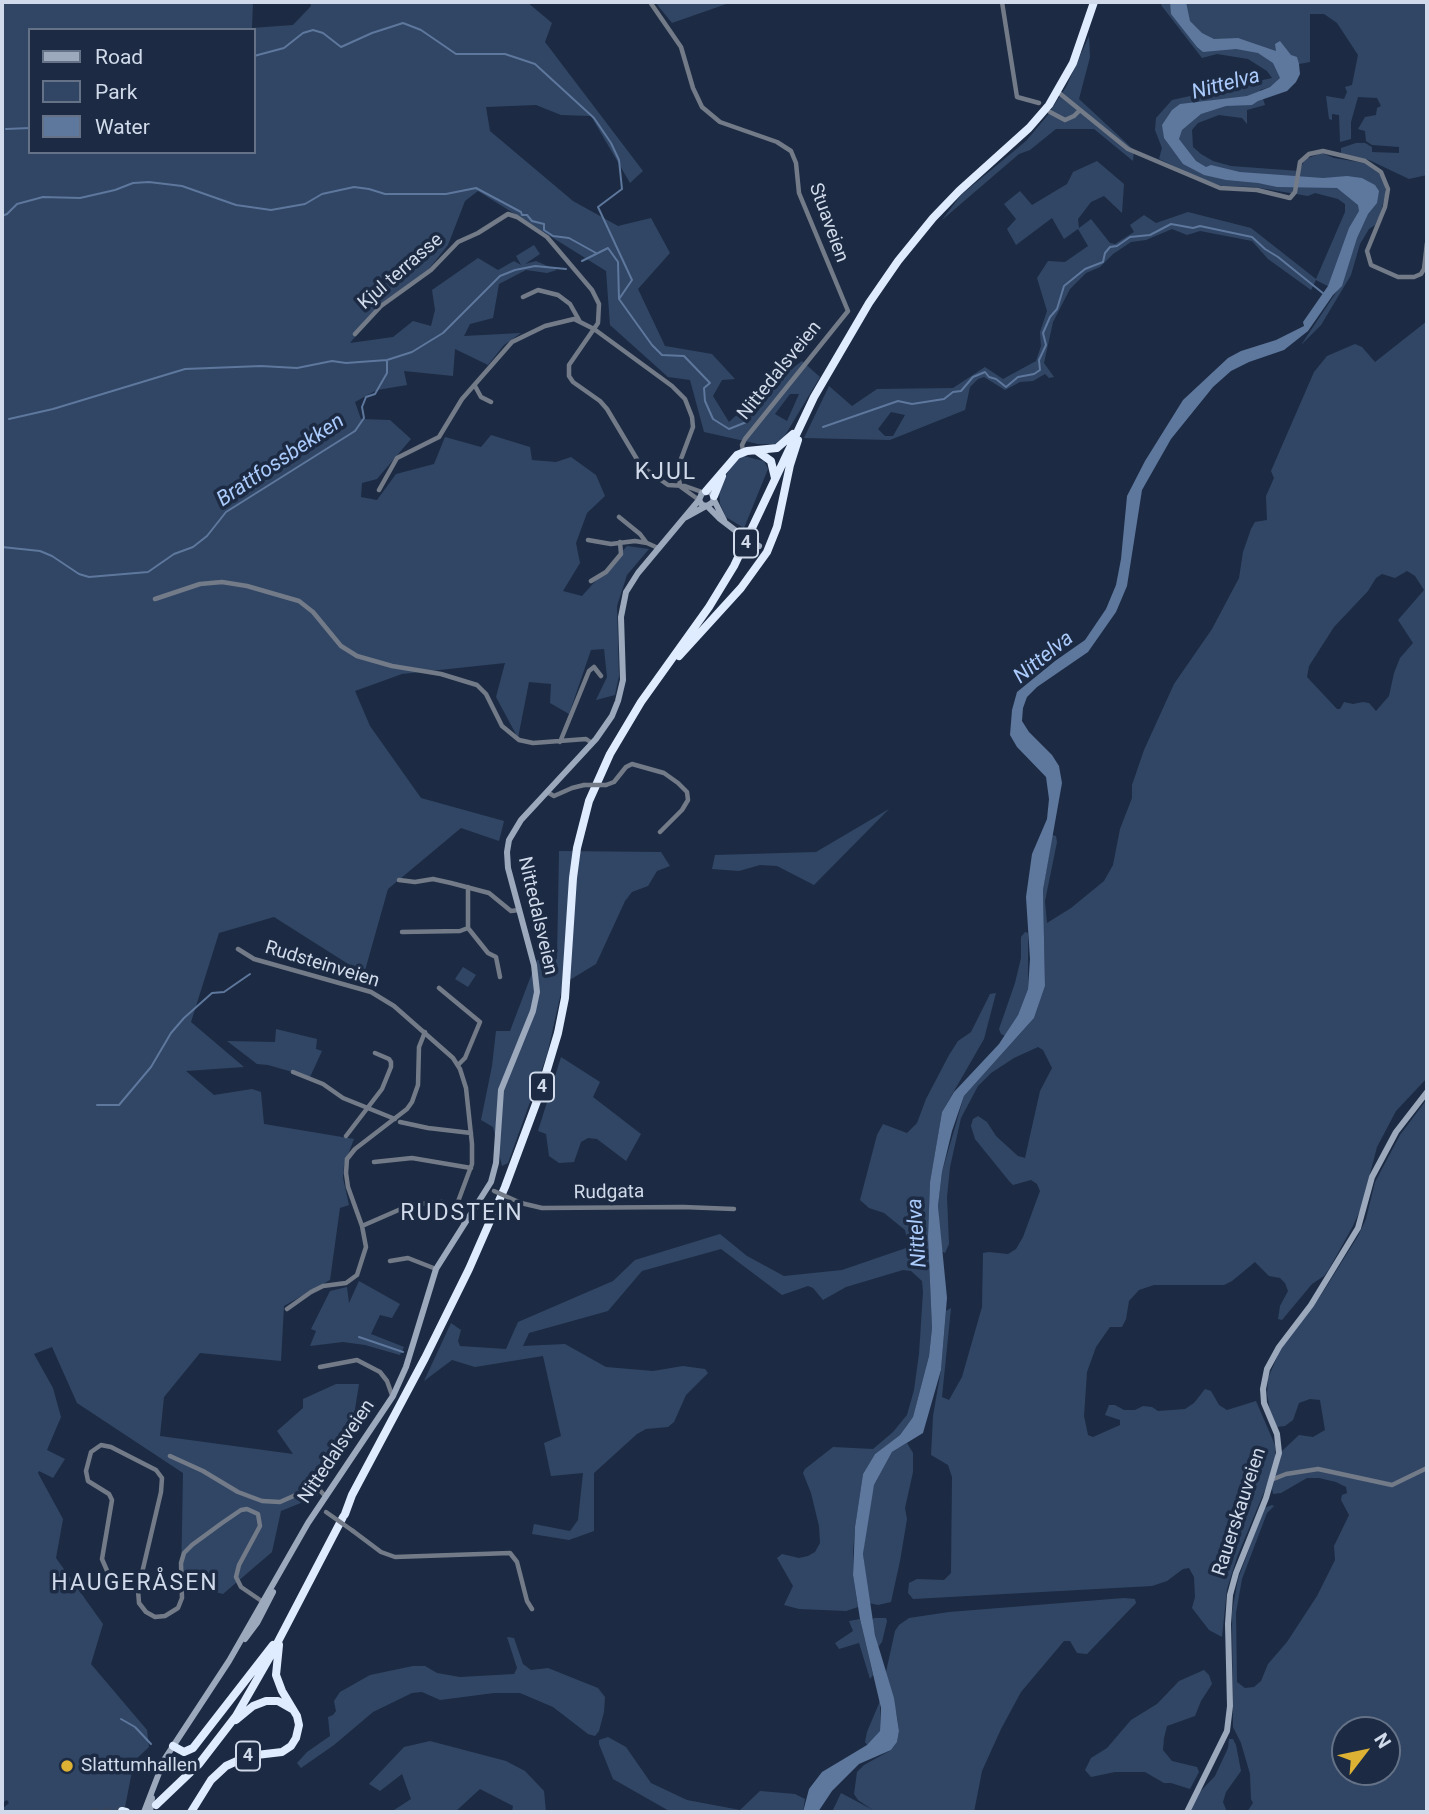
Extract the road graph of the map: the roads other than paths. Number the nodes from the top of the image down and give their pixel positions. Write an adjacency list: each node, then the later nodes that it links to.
1 (650, 2): 10 (street, Stuaveien)
2 (1002, 2): 5 (street)
3 (1094, 2): 4 (highway, 4)
4 (1058, 92): 6 (street); 16 (highway, 4)
5 (1039, 103)
6 (1080, 110): 7 (street); 8 (street)
7 (1050, 112)
8 (1427, 243)
9 (523, 297): 11 (street)
10 (848, 311): 19 (street, Nittedalsveien)
11 (579, 320): 12 (street); 14 (street)
12 (594, 329): 13 (street, Kjul terrasse); 21 (street); 21 (street)
13 (355, 334)
14 (475, 386): 15 (street); 22 (street)
15 (491, 402)
16 (807, 410): 17 (highway, 4); 33 (highway, 4)
17 (798, 430): 18 (highway); 20 (highway, 4)
18 (757, 451): 19 (highway); 20 (highway)
19 (744, 452): 23 (highway)
20 (775, 481): 36 (highway, 4)
21 (680, 486): 23 (street); 24 (street)
22 (379, 490)
23 (709, 495): 24 (main road, Nittedalsveien); 25 (main road, Nittedalsveien); 28 (main road)
24 (699, 500): 25 (main road); 27 (main road, Nittedalsveien)
25 (707, 506): 27 (main road, Nittedalsveien); 28 (main road)
26 (619, 517): 31 (street)
27 (684, 518): 32 (main road, Nittedalsveien)
28 (725, 522): 33 (main road, bridge)
29 (588, 540): 30 (street)
30 (620, 542): 31 (street); 34 (street)
31 (647, 543): 32 (street)
32 (657, 548): 40 (main road, Nittedalsveien)
33 (763, 549): 37 (highway, 4)
34 (591, 581)
35 (155, 598): 39 (street)
36 (680, 648): 37 (highway, 4); 77 (highway, 4)
37 (670, 666): 77 (highway, 4)
38 (601, 676): 39 (street)
39 (559, 743): 40 (street)
40 (592, 743): 41 (main road, Nittedalsveien)
41 (547, 792): 42 (street, bridge); 45 (main road, Nittedalsveien)
42 (660, 832)
43 (399, 880): 44 (street)
44 (468, 887): 45 (street); 46 (street)
45 (519, 910): 62 (main road, Nittedalsveien)
46 (468, 928): 47 (street); 49 (street)
47 (402, 932)
48 (238, 949): 51 (street, Rudsteinveien)
49 (500, 977)
50 (439, 989): 53 (street)
51 (425, 1032): 53 (street, Rudsteinveien); 57 (street)
52 (374, 1053): 56 (street)
53 (458, 1065): 58 (street, Rudsteinveien)
54 (293, 1072): 56 (street)
55 (1427, 1092): 74 (main road, Rauerskauveien)
56 (370, 1107): 57 (street); 59 (street)
57 (397, 1120): 58 (street); 66 (street)
58 (471, 1133): 61 (street, Rudsteinveien)
59 (346, 1136)
60 (374, 1162): 61 (street)
61 (471, 1168): 65 (street, Rudsteinveien)
62 (491, 1190): 64 (street, Rudgata, bridge); 65 (main road, Nittedalsveien)
63 (442, 1202): 66 (street)
64 (734, 1209)
65 (465, 1224): 68 (main road, Nittedalsveien)
66 (362, 1226): 69 (street)
67 (390, 1261): 68 (street)
68 (436, 1269): 71 (main road, Nittedalsveien)
69 (287, 1309)
70 (320, 1367): 71 (street)
71 (393, 1396): 75 (main road, Nittedalsveien)
72 (170, 1456): 75 (street)
73 (1427, 1468): 74 (street)
74 (1271, 1480): 88 (main road, Rauerskauveien)
75 (326, 1497): 76 (main road, Nittedalsveien)
76 (319, 1507): 79 (main road, Nittedalsveien); 80 (street, bridge)
77 (345, 1514): 81 (highway, 4)
78 (138, 1590): 78 (street); 79 (street)
79 (265, 1601): 84 (main road, Nittedalsveien)
80 (532, 1609)
81 (280, 1638): 82 (highway, 4); 83 (highway, 4); 84 (highway, 4)
82 (294, 1710): 83 (highway, 4); 87 (highway, 4)
83 (231, 1724): 85 (highway, 4)
84 (173, 1746): 86 (main road, Nittedalsveien)
85 (156, 1805)
86 (147, 1812)
87 (191, 1812)
88 (1187, 1812)

